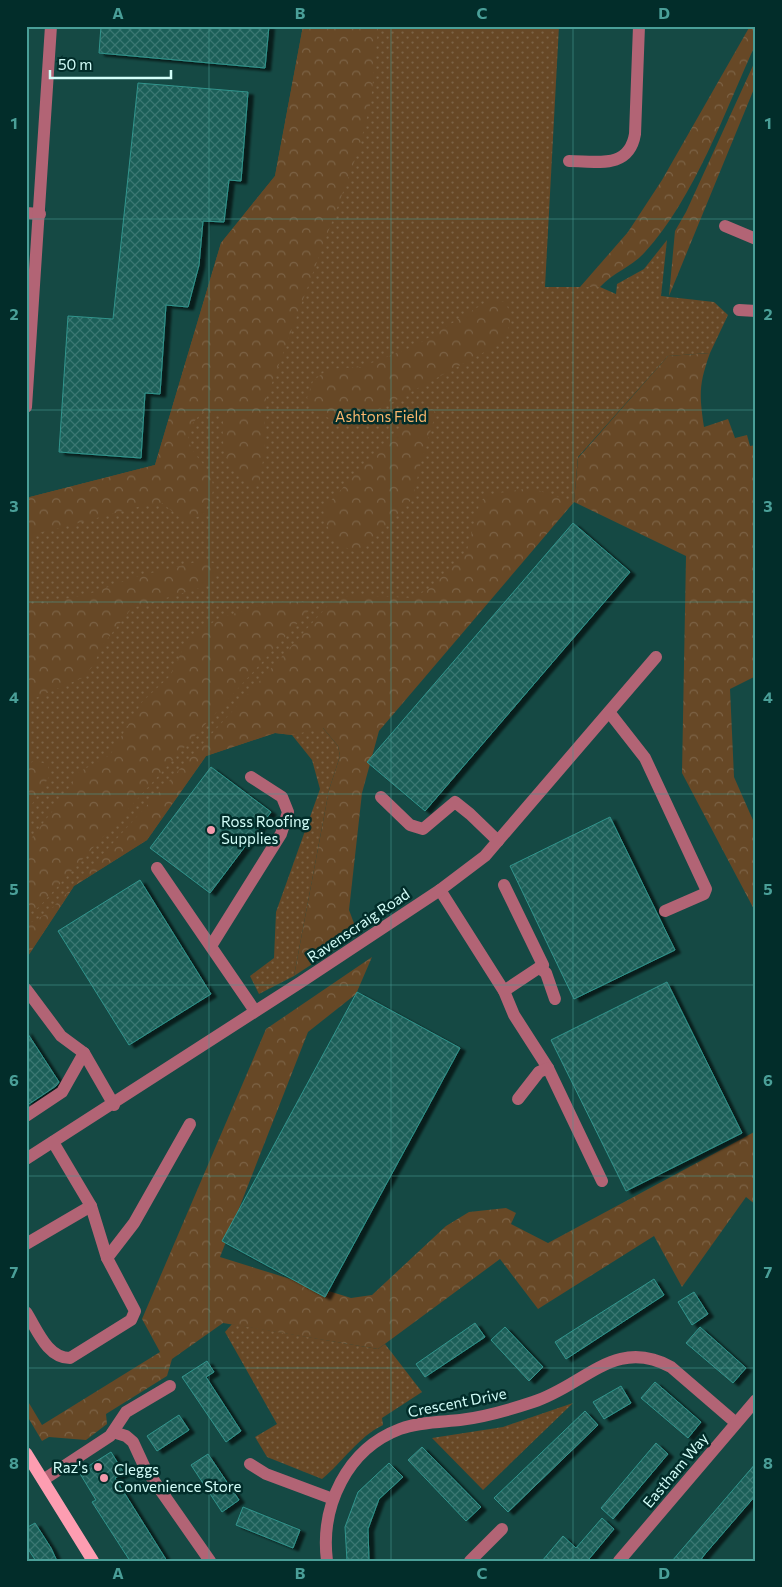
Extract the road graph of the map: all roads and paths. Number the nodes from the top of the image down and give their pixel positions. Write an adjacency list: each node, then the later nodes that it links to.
1 (51, 26): 7 (street)
2 (639, 26): 4 (street)
3 (568, 161): 4 (street)
4 (584, 161): 5 (street)
5 (584, 175)
6 (26, 213): 7 (street)
7 (40, 214): 12 (street)
8 (725, 226): 9 (street)
9 (756, 239)
10 (739, 310): 11 (street)
11 (756, 311)
12 (28, 362): 13 (street)
13 (26, 407)
14 (656, 657): 15 (street, Ravenscraig Road)
15 (609, 712): 18 (street, Ravenscraig Road); 22 (street)
16 (251, 777): 23 (street)
17 (381, 797): 18 (street)
18 (498, 841): 21 (street, Ravenscraig Road)
19 (157, 868): 23 (street)
20 (504, 885): 24 (street)
21 (440, 890): 26 (street); 28 (street, Ravenscraig Road)
22 (665, 911)
23 (211, 946): 28 (street)
24 (541, 969): 26 (street); 27 (street)
25 (26, 989): 29 (street)
26 (504, 991): 30 (street)
27 (555, 998)
28 (255, 1011): 32 (street, Ravenscraig Road)
29 (84, 1053): 32 (street); 33 (street)
30 (548, 1068): 31 (street); 37 (street)
31 (518, 1099)
32 (114, 1105): 35 (street, Ravenscraig Road)
33 (26, 1116)
34 (190, 1124): 40 (street)
35 (53, 1142): 36 (street, Ravenscraig Road); 38 (street)
36 (26, 1159)
37 (602, 1181)
38 (91, 1206): 39 (street); 40 (street)
39 (26, 1244)
40 (107, 1258): 41 (street)
41 (26, 1312)
42 (170, 1386): 45 (street)
43 (756, 1400): 44 (street, Eastham Way)
44 (736, 1422): 49 (street, Crescent Drive); 55 (street, Eastham Way)
45 (114, 1432): 48 (street); 52 (street)
46 (26, 1453): 48 (main road)
47 (250, 1464): 49 (street)
48 (43, 1480): 51 (main road)
49 (333, 1499): 53 (street, Crescent Drive)
50 (502, 1529): 54 (street)
51 (93, 1561)
52 (210, 1561)
53 (327, 1561)
54 (470, 1561)
55 (619, 1561)

